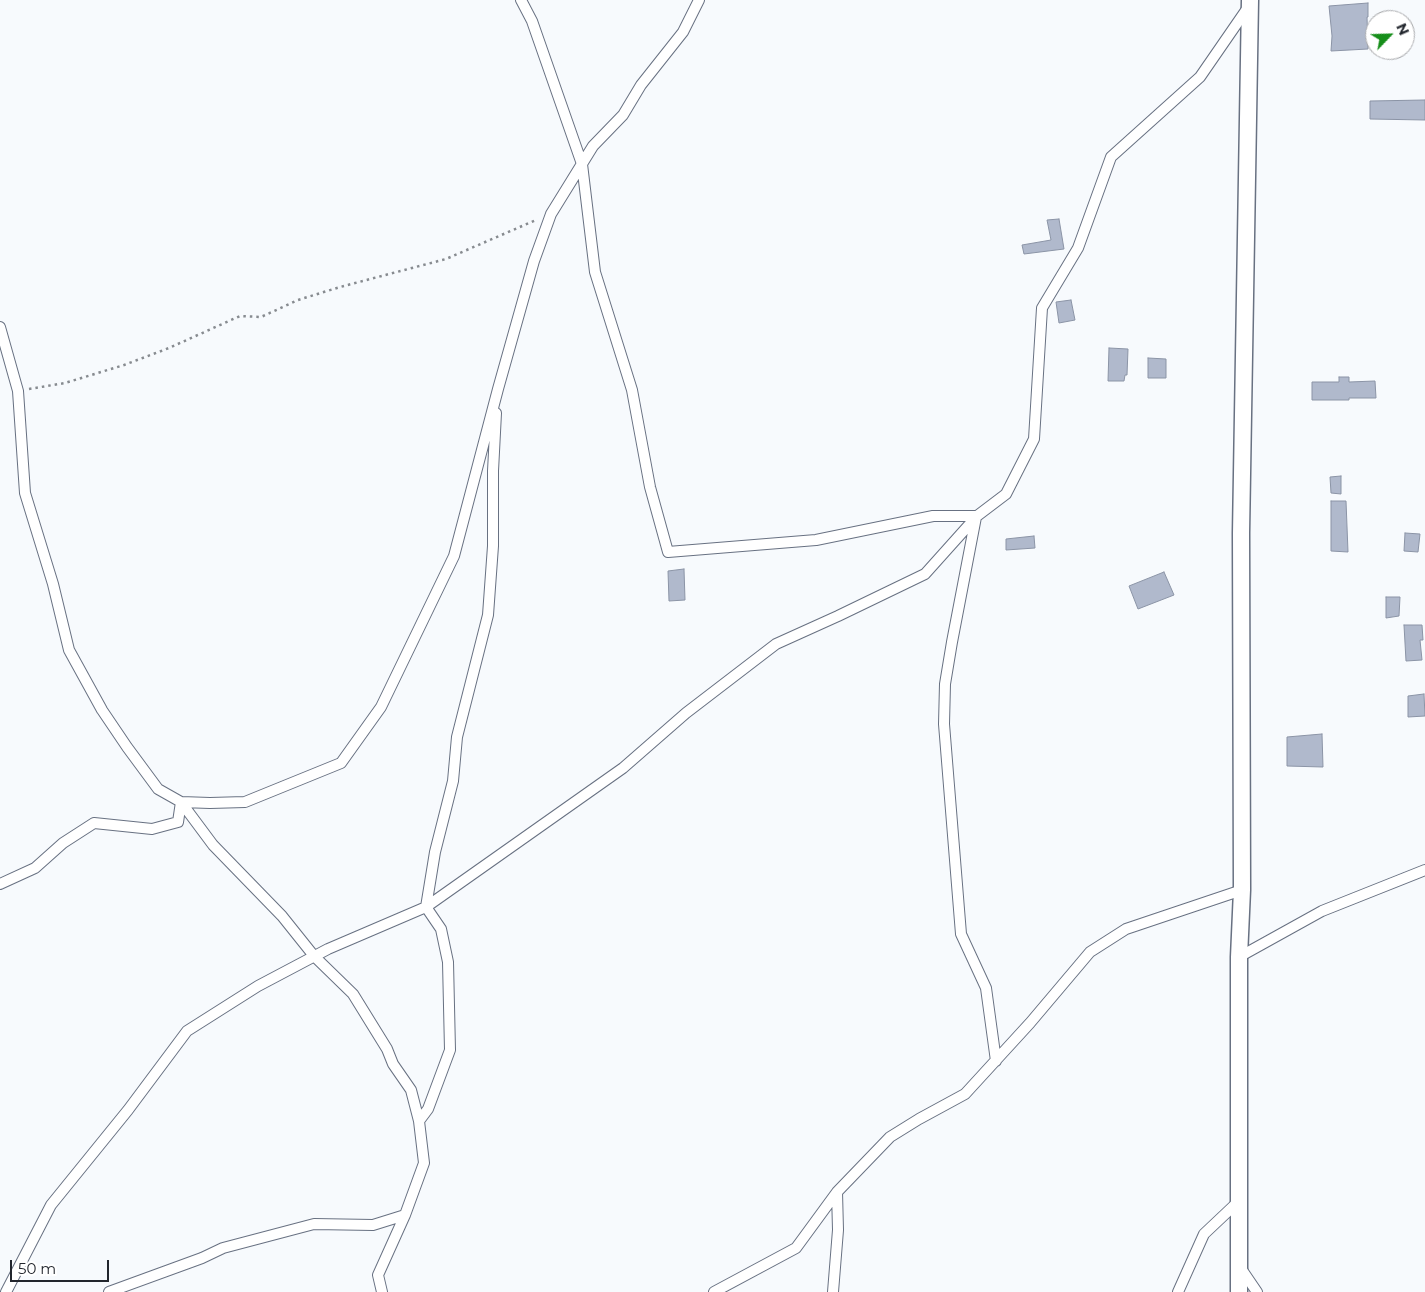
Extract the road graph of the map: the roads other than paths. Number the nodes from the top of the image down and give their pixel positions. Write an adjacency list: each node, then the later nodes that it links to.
1 (521, 0): 4 (street)
2 (699, 0): 4 (street)
3 (1250, 2): 7 (street); 11 (main road)
4 (582, 164): 6 (street); 7 (street)
5 (0, 327): 8 (street)
6 (498, 390): 8 (street); 12 (street)
7 (977, 516): 12 (street); 15 (street)
8 (182, 802): 10 (street); 13 (street)
9 (1425, 870): 14 (street)
10 (0, 884)
11 (1242, 890): 14 (main road); 15 (street)
12 (426, 907): 13 (street); 16 (street)
13 (314, 956): 16 (street); 21 (street)
14 (1239, 957): 18 (main road)
15 (996, 1060): 17 (street)
16 (419, 1121): 19 (street)
17 (837, 1192): 24 (street); 25 (street)
18 (1240, 1200): 20 (main road); 26 (street)
19 (405, 1215): 22 (street); 23 (street)
20 (1240, 1266): 27 (main road); 28 (street)
21 (6, 1292)
22 (108, 1292)
23 (382, 1292)
24 (714, 1292)
25 (833, 1292)
26 (1178, 1292)
27 (1239, 1292)
28 (1257, 1292)

